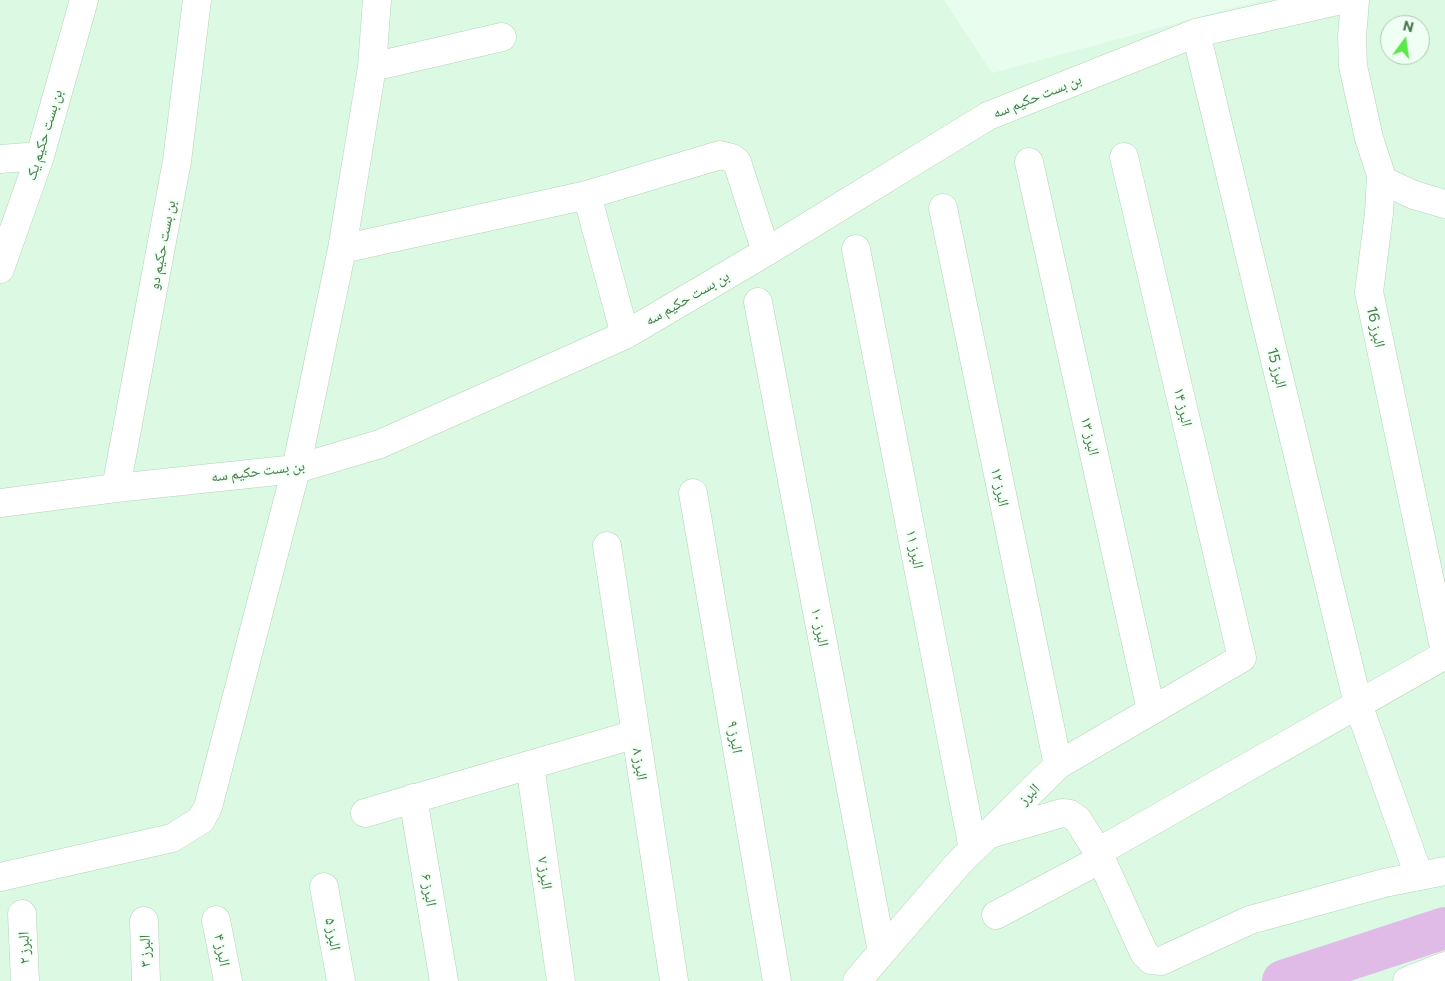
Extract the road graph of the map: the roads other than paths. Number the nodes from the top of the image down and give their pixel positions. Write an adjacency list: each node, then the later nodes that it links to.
1 (84, 0): 9 (street, بن بست حکیم یک)
2 (197, 0): 24 (street, بن بست حکیم دو)
3 (377, 0): 8 (street)
4 (1341, 0): 6 (street, بن بست حکیم سه)
5 (1355, 0): 13 (street, البرز 16)
6 (1196, 33): 19 (street, بن بست حکیم سه); 31 (street, البرز 15)
7 (502, 37): 8 (street)
8 (372, 67): 17 (street)
9 (40, 156): 11 (street); 20 (street, بن بست حکیم یک)
10 (1124, 157): 30 (street, البرز ۱۴)
11 (0, 159)
12 (1030, 162): 32 (street, البرز ۱۳)
13 (1380, 180): 15 (street); 28 (street, البرز 16)
14 (587, 196): 17 (street); 19 (street); 22 (street)
15 (1445, 204)
16 (943, 208): 35 (street, البرز ۱۲)
17 (342, 249): 23 (street)
18 (856, 249): 38 (street, البرز ۱۱)
19 (766, 252): 22 (street, بن بست حکیم سه)
20 (0, 269)
21 (758, 302): 48 (street, البرز ۱۰)
22 (625, 335): 23 (street, بن بست حکیم سه)
23 (296, 469): 24 (street, بن بست حکیم سه); 42 (street)
24 (116, 488): 26 (street, بن بست حکیم سه)
25 (693, 493): 57 (street, البرز ۹)
26 (0, 503)
27 (607, 546): 33 (street, البرز ۸)
28 (1440, 592): 29 (street, البرز 16)
29 (1445, 653): 31 (street)
30 (1242, 658): 32 (street, البرز)
31 (1358, 704): 39 (street); 41 (street, البرز 15)
32 (1151, 710): 35 (street, البرز)
33 (636, 734): 34 (street); 56 (street, البرز ۸)
34 (530, 765): 36 (street); 55 (street, البرز ۷)
35 (1058, 765): 38 (street, البرز)
36 (413, 798): 37 (street); 54 (street, البرز ۶)
37 (365, 813)
38 (981, 842): 39 (street); 48 (street, البرز)
39 (1100, 855): 41 (street); 45 (street)
40 (1445, 871): 41 (street)
41 (1419, 876)
42 (0, 877)
43 (324, 887): 53 (street, البرز ۵)
44 (22, 914): 50 (street, البرز ۲)
45 (996, 914)
46 (216, 920): 52 (street, البرز ۴)
47 (144, 921): 51 (street, البرز ۳)
48 (882, 952): 58 (street, البرز)
49 (1445, 966): 59 (street)
50 (25, 981)
51 (146, 981)
52 (228, 981)
53 (341, 981)
54 (444, 981)
55 (561, 981)
56 (674, 981)
57 (777, 981)
58 (857, 981)
59 (1407, 981)

